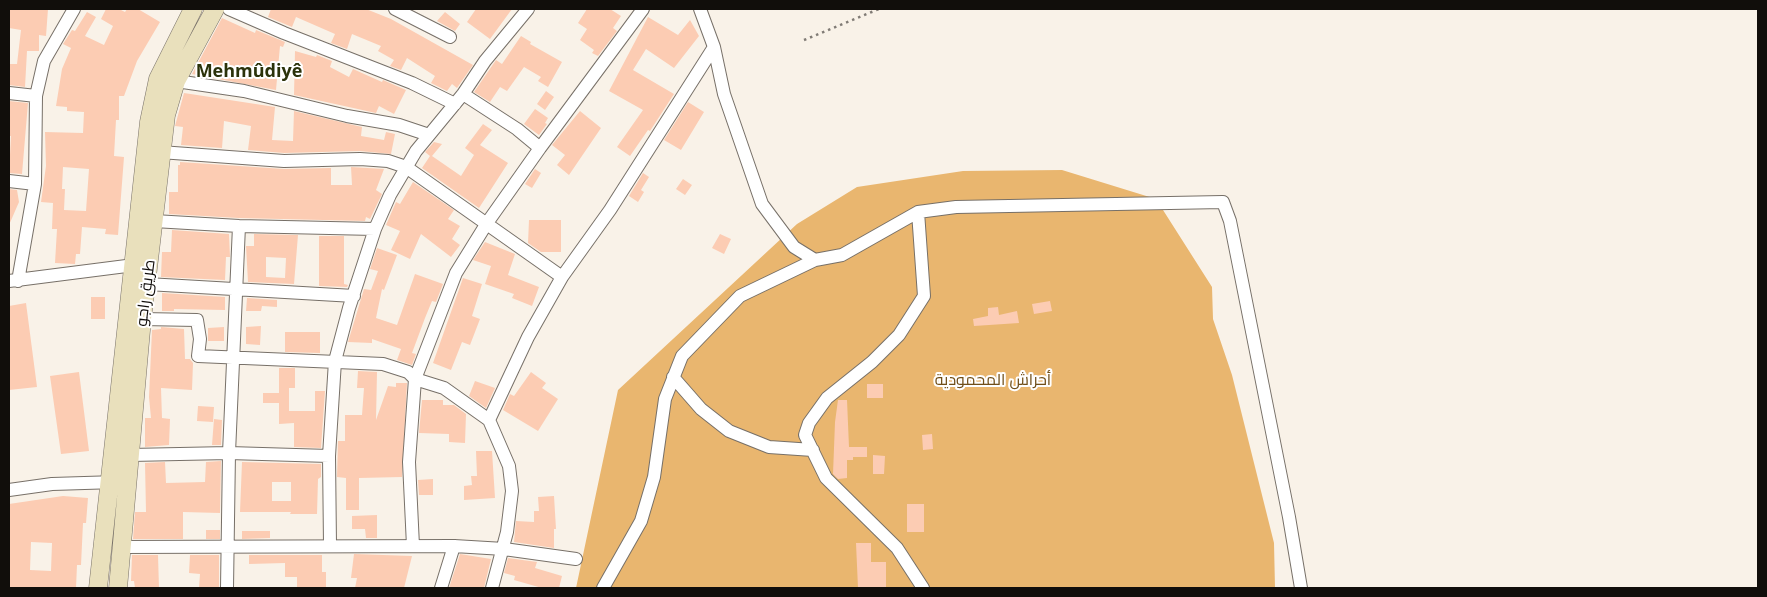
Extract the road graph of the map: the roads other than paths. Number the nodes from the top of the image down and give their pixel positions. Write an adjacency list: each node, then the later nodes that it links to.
1 (74, 9): 13 (street)
2 (193, 9): 27 (main road, طريق راجو)
3 (215, 9): 11 (main road, طريق راجو)
4 (229, 9): 14 (street)
5 (395, 9): 9 (street)
6 (528, 9): 14 (street)
7 (643, 9): 16 (street)
8 (700, 9): 10 (street)
9 (450, 37)
10 (714, 47): 26 (street); 28 (street)
11 (176, 81): 15 (street); 17 (main road, طريق راجو)
12 (9, 93): 13 (street)
13 (36, 96): 20 (street)
14 (459, 99): 15 (street); 16 (street)
15 (430, 135): 18 (street)
16 (540, 148): 23 (street)
17 (160, 152): 18 (street); 22 (main road, طريق راجو)
18 (406, 167): 23 (street); 25 (street)
19 (9, 181): 20 (street)
20 (35, 184): 29 (street)
21 (918, 212): 26 (street); 39 (street); 59 (street)
22 (154, 221): 24 (street); 27 (main road, طريق راجو)
23 (487, 223): 28 (street); 37 (street)
24 (239, 226): 25 (street); 31 (street)
25 (375, 229): 32 (street)
26 (815, 260): 36 (street)
27 (141, 264): 29 (street); 30 (main road, طريق راجو); 43 (main road, طريق راجو)
28 (562, 277): 38 (street)
29 (14, 281)
30 (147, 284): 31 (street); 33 (main road, طريق راجو)
31 (237, 290): 32 (street); 34 (street)
32 (354, 296): 35 (street)
33 (142, 319): 34 (street); 41 (main road, طريق راجو)
34 (235, 357): 35 (street); 40 (street)
35 (335, 361): 37 (street); 42 (street)
36 (673, 377): 39 (street); 57 (street)
37 (415, 378): 38 (street); 47 (street)
38 (489, 420): 50 (street)
39 (813, 450): 58 (street)
40 (229, 453): 41 (street); 42 (street); 46 (street)
41 (130, 455): 43 (main road, طريق راجو)
42 (328, 456): 45 (street)
43 (119, 483): 44 (street); 49 (main road, طريق راجو); 52 (main road, طريق راجو)
44 (9, 490)
45 (330, 545): 46 (street); 47 (street)
46 (229, 546): 49 (street); 54 (street)
47 (413, 546): 48 (street)
48 (454, 546): 50 (street); 55 (street)
49 (120, 547): 53 (main road, طريق راجو)
50 (504, 549): 51 (street); 56 (street)
51 (576, 559)
52 (98, 588)
53 (118, 588)
54 (227, 588)
55 (440, 588)
56 (492, 588)
57 (602, 588)
58 (923, 588)
59 (1301, 588)

